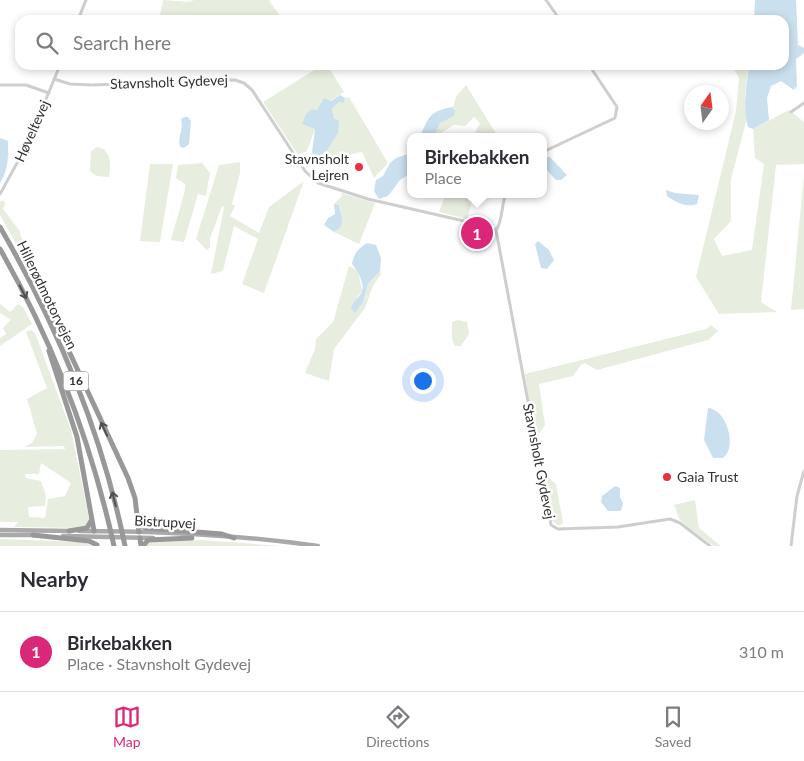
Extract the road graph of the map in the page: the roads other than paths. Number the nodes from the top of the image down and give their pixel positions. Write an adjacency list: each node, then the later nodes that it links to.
1 (86, 0): 3 (street)
2 (546, 0): 4 (street)
3 (80, 15)
4 (556, 15)
5 (58, 70): 7 (street, Høveltevej)
6 (592, 70): 12 (street)
7 (54, 80): 9 (street, Høveltevej); 16 (street, Stavnsholt Gydevej)
8 (0, 85): 9 (street)
9 (49, 92): 13 (street, Høveltevej)
10 (804, 103): 11 (street)
11 (791, 112)
12 (547, 150)
13 (0, 194)
14 (505, 198): 16 (street, Stavnsholt Gydevej)
15 (0, 227): 18 (highway, Hillerødmotorvejen / 16)
16 (496, 230): 36 (street, Stavnsholt Gydevej)
17 (0, 249): 19 (highway, Hillerødmotorvejen / 16, one-way to 19)
18 (37, 294): 22 (highway, one-way to 18); 33 (highway, Hillerødmotorvejen / 16, one-way to 18)
19 (46, 339): 21 (highway); 32 (highway, Hillerødmotorvejen / 16)
20 (804, 471): 37 (street)
21 (92, 518): 24 (highway); 25 (highway)
22 (139, 523): 27 (highway); 30 (highway)
23 (0, 530): 24 (main road)
24 (69, 531): 25 (main road)
25 (95, 534): 27 (main road, Bistrupvej); 28 (main road); 31 (highway)
26 (0, 535): 28 (main road)
27 (139, 535): 29 (main road, Bistrupvej); 30 (main road, Bistrupvej); 34 (highway)
28 (33, 536): 31 (highway)
29 (192, 538): 30 (main road, Bistrupvej); 34 (highway)
30 (234, 538): 35 (main road, Bistrupvej)
31 (97, 545)
32 (114, 546)
33 (125, 546)
34 (142, 546)
35 (318, 546)
36 (710, 546)
37 (792, 546)

